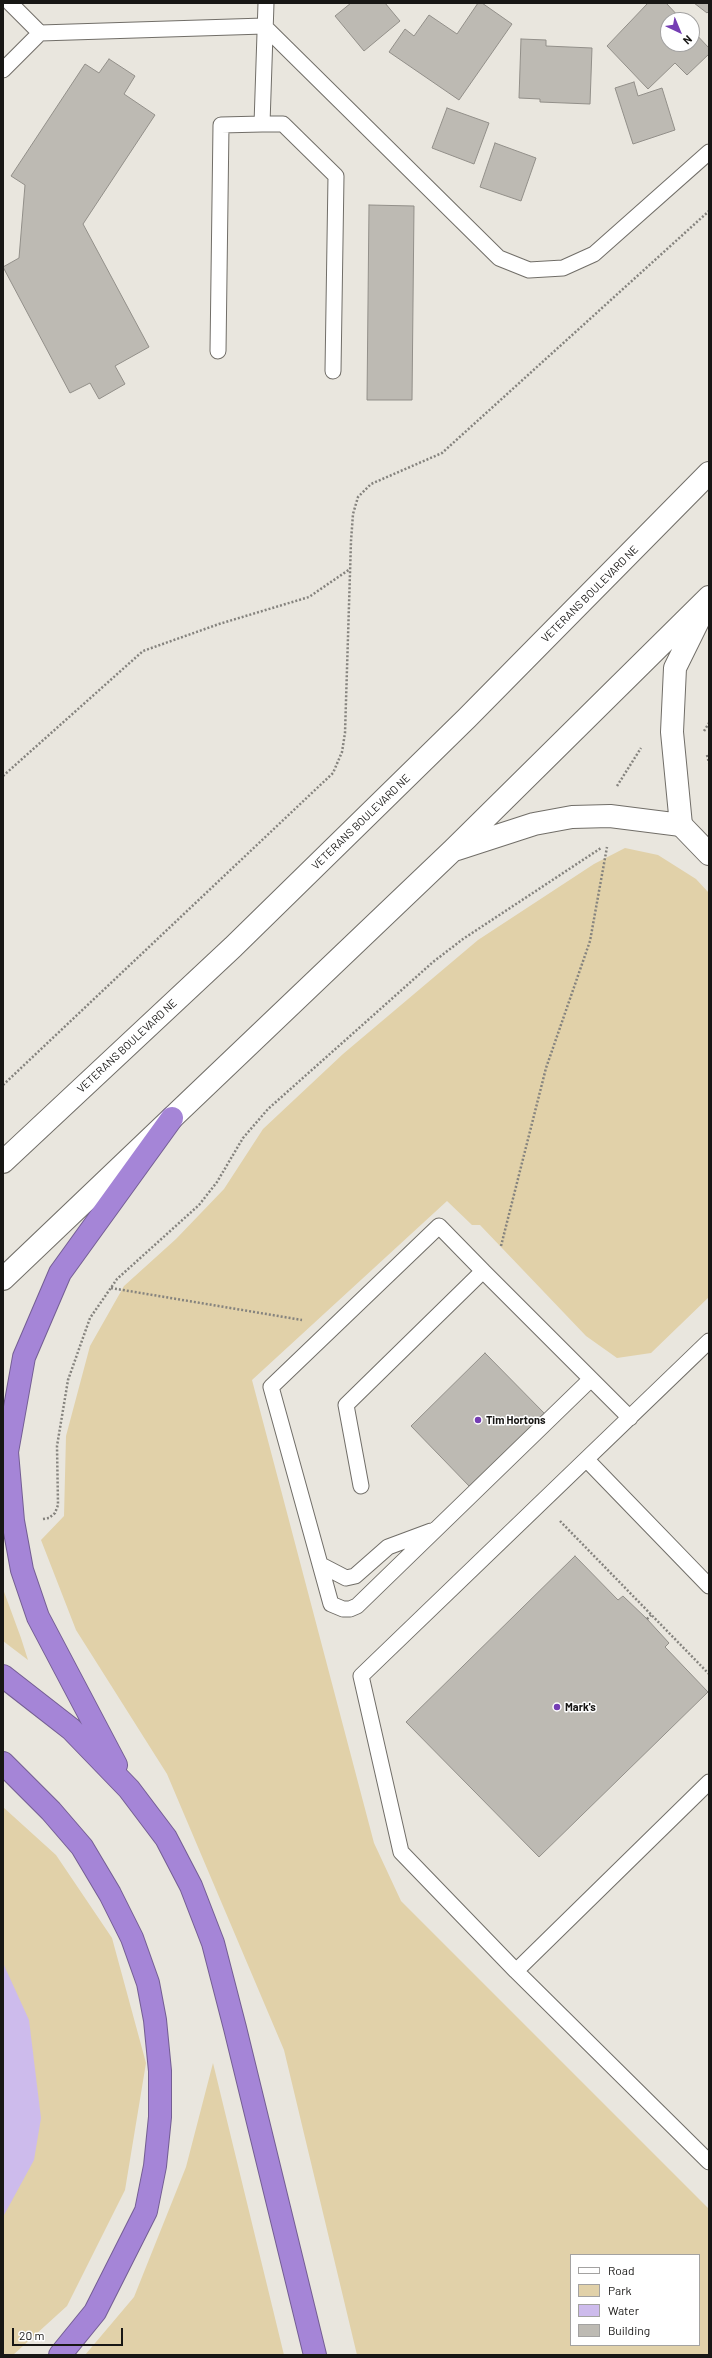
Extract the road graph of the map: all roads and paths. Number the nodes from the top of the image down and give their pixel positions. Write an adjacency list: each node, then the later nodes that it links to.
1 (10, 3): 4 (lane)
2 (266, 3): 3 (lane)
3 (264, 26): 4 (lane); 6 (lane); 7 (lane)
4 (40, 33): 5 (lane)
5 (3, 70)
6 (262, 124): 9 (lane); 10 (lane)
7 (709, 152)
8 (709, 210): 12 (path)
9 (218, 351)
10 (333, 371)
11 (709, 473): 23 (main road, VETERANS BOULEVARD NE)
12 (350, 569): 16 (path); 21 (path)
13 (709, 598): 15 (main road); 19 (main road)
14 (709, 723): 15 (path)
15 (672, 732): 17 (path); 18 (main road)
16 (3, 776)
17 (610, 816): 18 (main road); 19 (main road)
18 (681, 825): 20 (main road)
19 (453, 850): 22 (main road)
20 (709, 854)
21 (3, 1085)
22 (172, 1118): 26 (main road); 45 (highway)
23 (3, 1162)
24 (501, 1246): 27 (path)
25 (483, 1271): 30 (lane); 33 (lane); 37 (lane)
26 (3, 1278)
27 (111, 1288): 28 (path); 35 (path)
28 (310, 1321)
29 (709, 1341): 31 (lane)
30 (591, 1379): 31 (lane); 36 (lane)
31 (630, 1418): 32 (lane)
32 (587, 1460): 34 (lane); 38 (lane)
33 (361, 1486)
34 (542, 1502): 39 (path); 46 (lane)
35 (35, 1519)
36 (436, 1530): 37 (lane); 37 (lane)
37 (321, 1565)
38 (709, 1586)
39 (651, 1615): 40 (path); 41 (path)
40 (647, 1619)
41 (709, 1674)
42 (3, 1676): 45 (highway)
43 (3, 1763): 48 (highway)
44 (709, 1782): 46 (lane)
45 (129, 1789): 49 (highway)
46 (516, 1971): 47 (lane)
47 (709, 2162)
48 (60, 2355)
49 (315, 2355)

